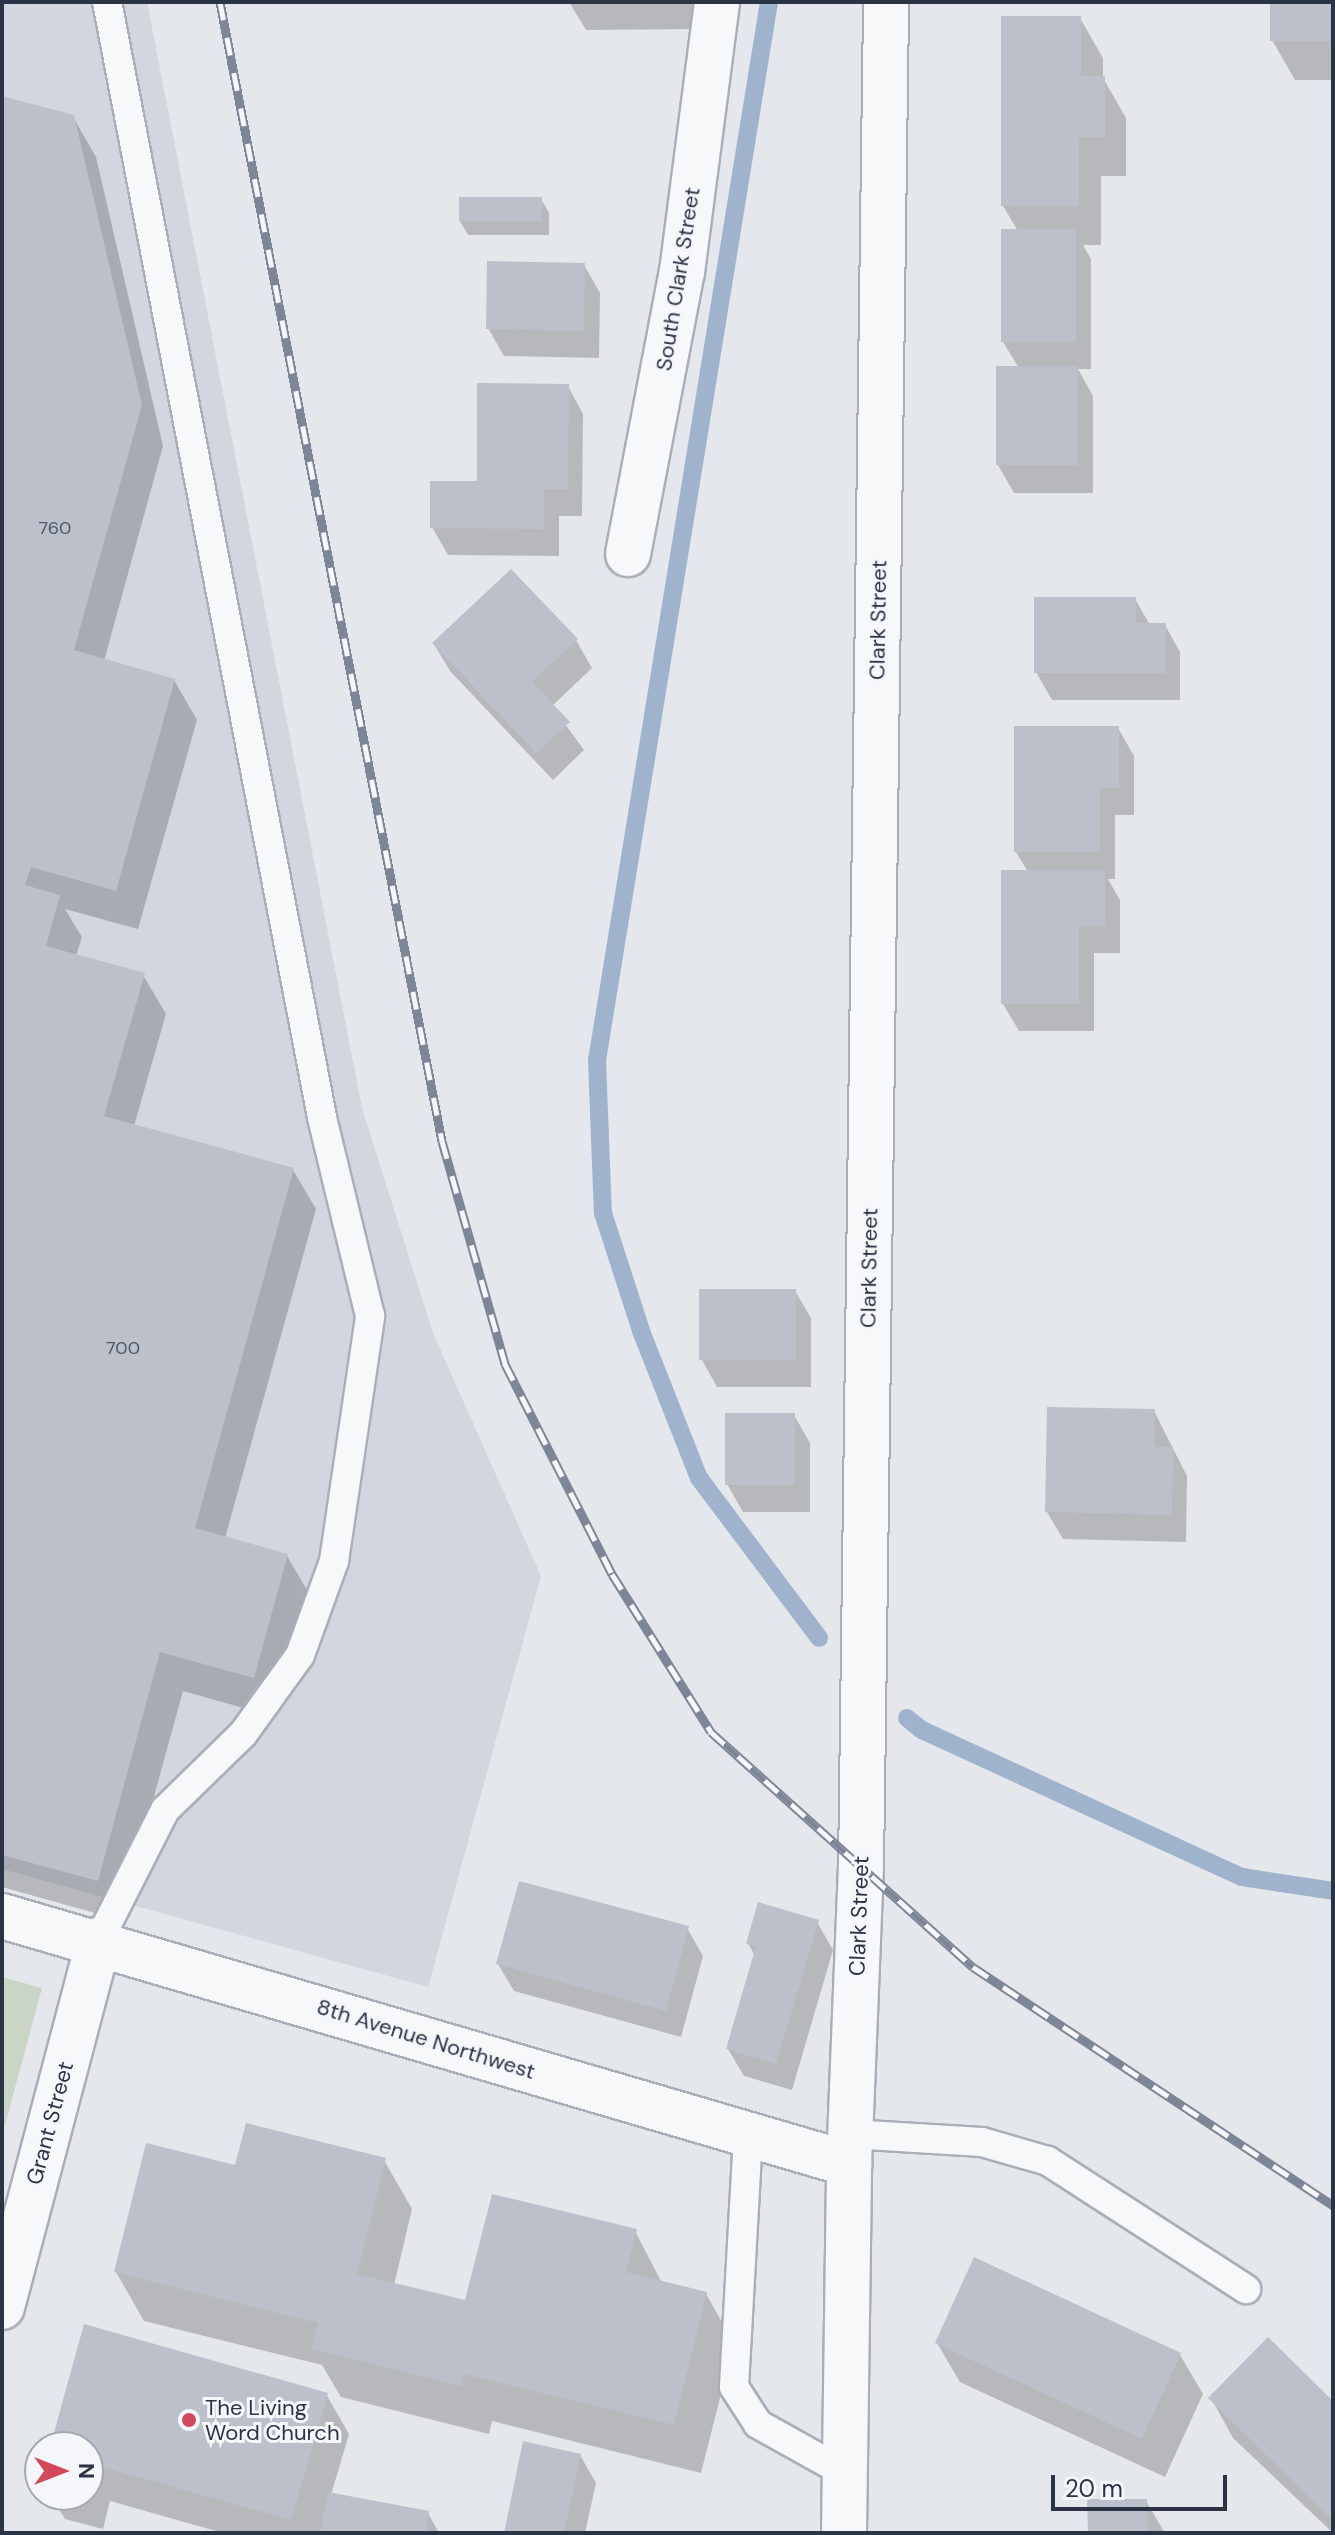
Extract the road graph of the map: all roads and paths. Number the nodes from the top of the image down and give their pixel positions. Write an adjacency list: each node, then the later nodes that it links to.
1 (107, 2): 6 (lane)
2 (717, 2): 4 (street, South Clark Street)
3 (886, 2): 8 (street, Clark Street)
4 (628, 554)
5 (2, 1916): 6 (street, 8th Avenue Northwest)
6 (99, 1940): 7 (street, 8th Avenue Northwest); 10 (street, Grant Street)
7 (748, 2136): 8 (street, 8th Avenue Northwest); 11 (lane)
8 (850, 2149): 9 (lane); 11 (street, Clark Street)
9 (1246, 2289)
10 (2, 2307)
11 (844, 2472): 12 (street, Clark Street)
12 (844, 2533)

